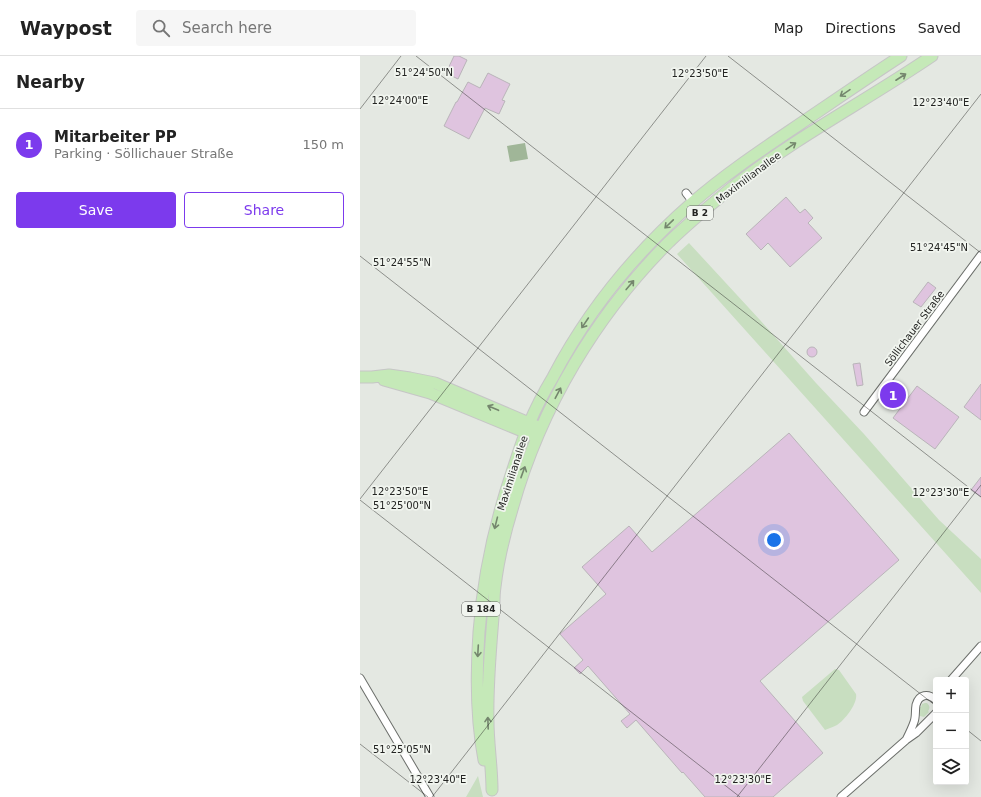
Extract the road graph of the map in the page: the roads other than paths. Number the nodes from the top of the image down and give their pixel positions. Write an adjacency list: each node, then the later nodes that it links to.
1 (901, 56): 4 (main road, Maximilianallee / B 2, one-way to 4)
2 (932, 56): 9 (main road, Maximilianallee / B 2, one-way to 2)
3 (686, 193): 4 (street)
4 (693, 202): 8 (main road, Maximilianallee / B 2, one-way to 8)
5 (981, 255): 7 (street, Söllichauer Straße)
6 (360, 377): 8 (main road)
7 (864, 412)
8 (527, 428): 9 (main road); 16 (main road, Maximilianallee / B 184, one-way to 16)
9 (539, 433): 16 (main road, B 184, one-way to 9)
10 (981, 646): 11 (street)
11 (954, 677)
12 (360, 678): 17 (street)
13 (933, 698): 15 (street)
14 (933, 716): 15 (street)
15 (906, 740): 18 (street)
16 (493, 793)
17 (430, 797)
18 (841, 797)

